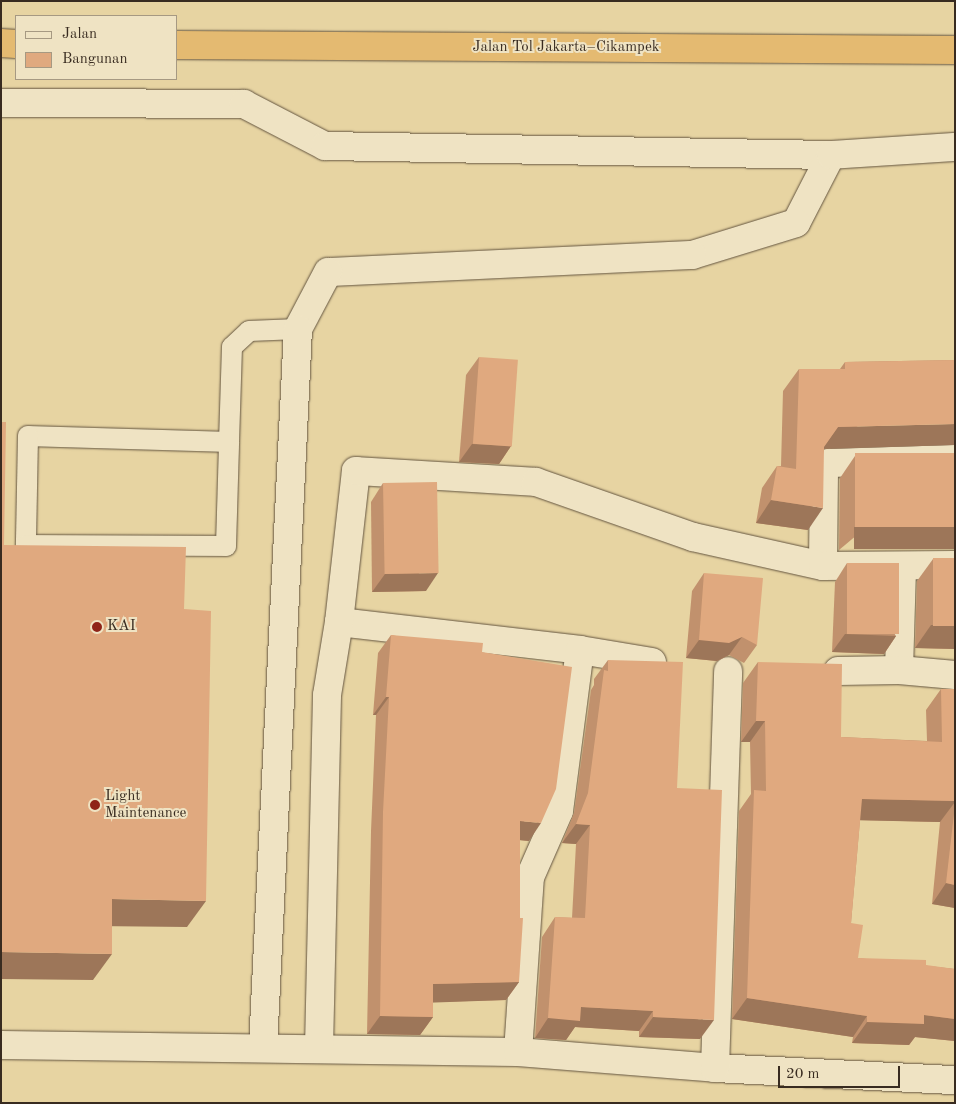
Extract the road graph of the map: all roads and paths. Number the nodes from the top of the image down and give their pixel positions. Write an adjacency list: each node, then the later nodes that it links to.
1 (1, 44): 2 (highway)
2 (15, 44)
3 (178, 45): 4 (highway, Jalan Tol Jakarta–Cikampek)
4 (955, 50)
5 (1, 103): 7 (street)
6 (955, 147): 7 (street)
7 (831, 156): 8 (street)
8 (298, 329): 9 (lane); 22 (street)
9 (229, 442): 9 (lane)
10 (955, 459): 12 (street)
11 (955, 565): 13 (street)
12 (822, 566): 13 (street); 14 (street)
13 (902, 566): 17 (street)
14 (339, 622): 15 (street); 23 (street)
15 (580, 650): 16 (street); 24 (street)
16 (652, 662)
17 (898, 670): 19 (street); 20 (street)
18 (728, 671): 25 (street)
19 (838, 671)
20 (955, 675)
21 (1, 1044): 22 (street)
22 (263, 1046): 23 (street)
23 (319, 1048): 24 (street)
24 (518, 1052): 25 (street)
25 (715, 1068): 26 (street)
26 (955, 1080)

